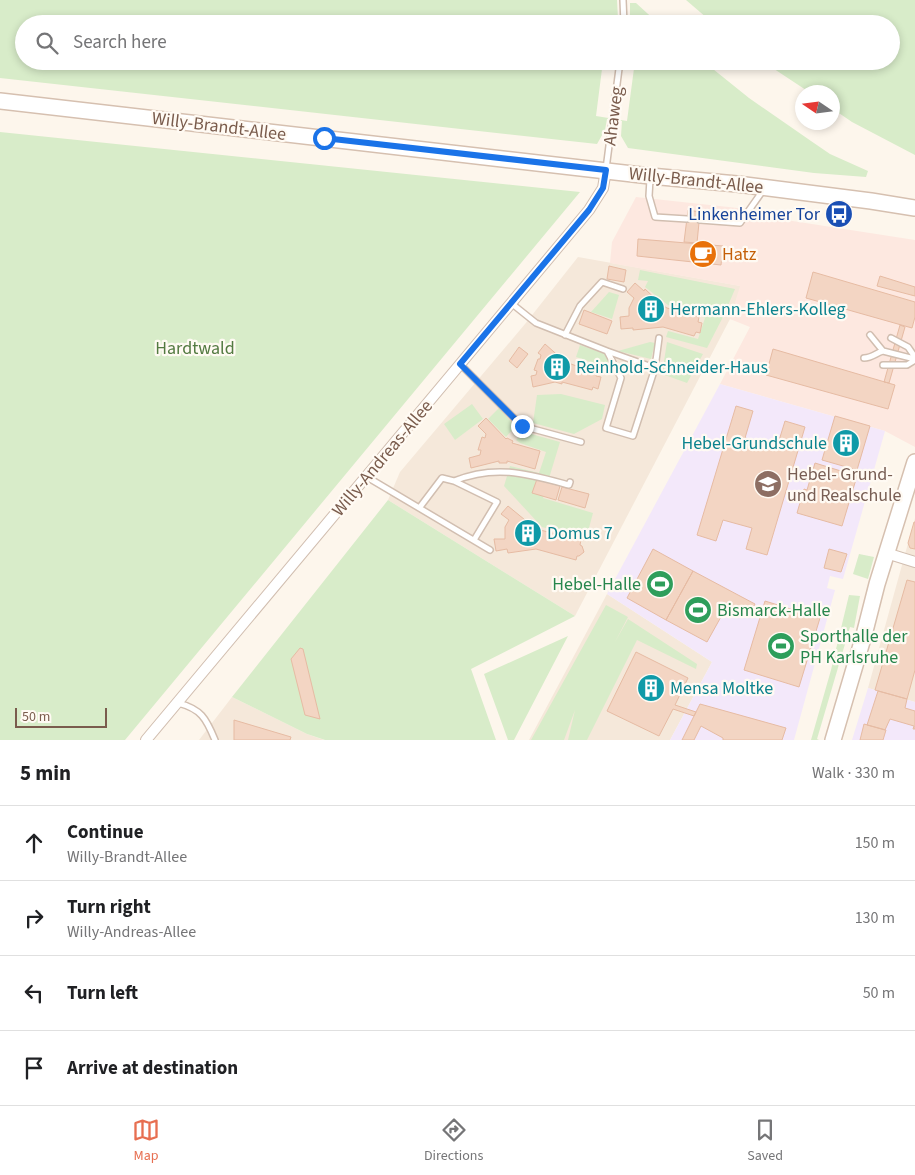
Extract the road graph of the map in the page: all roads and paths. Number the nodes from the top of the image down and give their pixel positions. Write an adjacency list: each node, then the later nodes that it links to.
1 (623, 0): 2 (lane)
2 (624, 15)
3 (619, 70): 5 (lane, Ahaweg)
4 (0, 101): 5 (main road, Willy-Brandt-Allee)
5 (606, 170): 6 (main road, Willy-Brandt-Allee); 12 (street, Willy-Andreas-Allee)
6 (650, 176): 7 (main road, Willy-Brandt-Allee); 9 (lane)
7 (764, 188): 8 (main road, Willy-Brandt-Allee); 10 (lane)
8 (915, 208)
9 (687, 218)
10 (700, 220)
11 (623, 289): 13 (lane)
12 (511, 303): 13 (lane); 21 (street, Willy-Andreas-Allee)
13 (565, 335): 17 (lane)
14 (870, 335): 18 (lane)
15 (659, 338): 23 (lane)
16 (892, 338): 20 (lane)
17 (607, 351): 23 (lane); 23 (lane)
18 (883, 351): 19 (lane); 20 (lane)
19 (864, 358)
20 (915, 358): 22 (lane)
21 (460, 364): 24 (lane); 26 (street, Willy-Andreas-Allee)
22 (883, 365)
23 (655, 368)
24 (580, 442)
25 (915, 462): 32 (main road)
26 (367, 476): 29 (lane); 34 (street, Willy-Andreas-Allee)
27 (454, 482): 28 (lane); 29 (lane); 30 (lane)
28 (570, 482)
29 (420, 507): 30 (lane)
30 (474, 540): 31 (lane)
31 (490, 550)
32 (886, 553): 33 (street); 37 (main road)
33 (915, 562)
34 (178, 702): 35 (street, Willy-Andreas-Allee); 36 (lane)
35 (146, 740)
36 (214, 740)
37 (833, 740)

